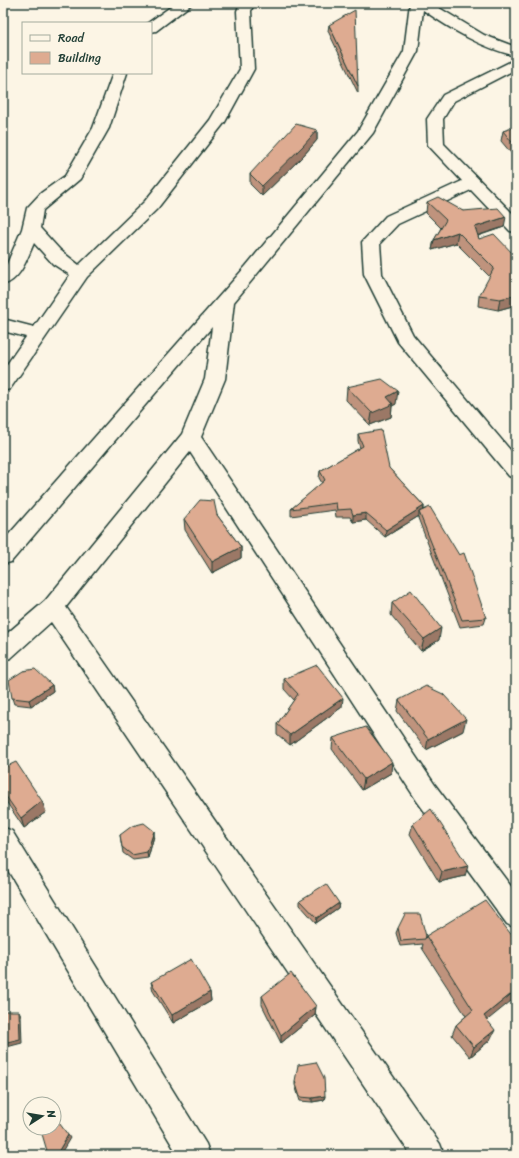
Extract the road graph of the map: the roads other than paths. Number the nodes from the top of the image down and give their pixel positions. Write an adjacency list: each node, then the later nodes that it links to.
1 (186, 3): 5 (street)
2 (247, 3): 11 (street)
3 (417, 3): 13 (street)
4 (422, 3): 6 (street)
5 (152, 27)
6 (515, 62): 8 (street)
7 (120, 74): 10 (street)
8 (472, 183): 9 (street); 18 (street)
9 (516, 227)
10 (32, 229): 11 (street); 12 (street)
11 (81, 273): 15 (street)
12 (3, 279)
13 (225, 302): 17 (street); 19 (street)
14 (3, 325): 15 (street)
15 (38, 334): 16 (street)
16 (3, 384)
17 (191, 437): 20 (street); 23 (street)
18 (516, 471)
19 (3, 556)
20 (53, 607): 21 (street); 25 (street)
21 (3, 651)
22 (3, 840): 24 (street)
23 (516, 915)
24 (194, 1155)
25 (429, 1155)

